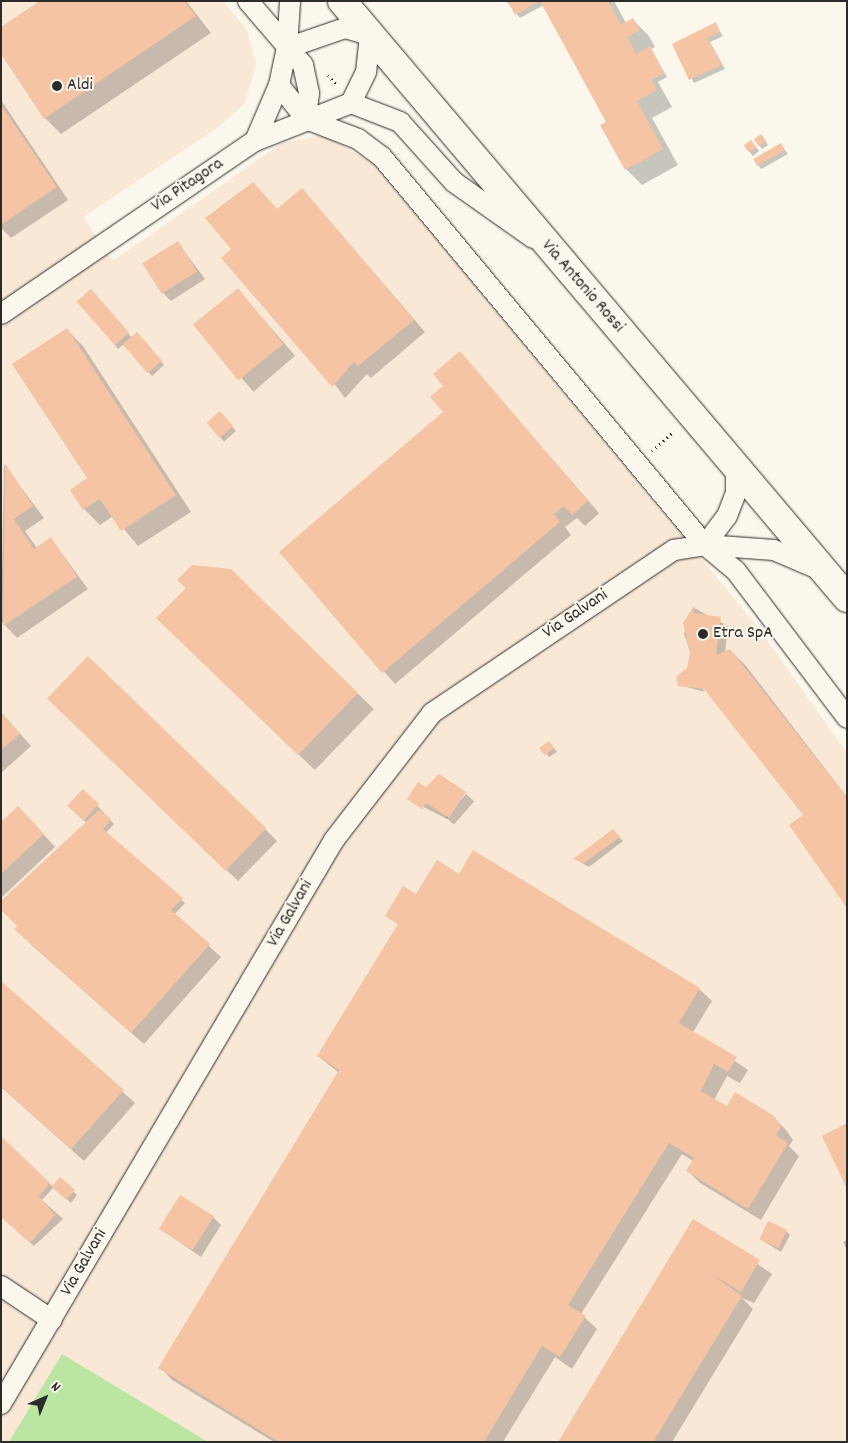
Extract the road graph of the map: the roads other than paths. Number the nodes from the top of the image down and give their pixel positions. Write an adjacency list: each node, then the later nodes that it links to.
1 (248, 1): 5 (street)
2 (290, 1): 5 (street)
3 (342, 1): 4 (main road, Via Antonio Rossi)
4 (370, 35): 5 (street); 7 (street); 10 (main road, Via Antonio Rossi)
5 (287, 48): 6 (street); 8 (street)
6 (279, 86): 8 (street); 9 (street)
7 (352, 103): 8 (street, Via Pitagora); 10 (street)
8 (306, 119): 9 (street, Via Pitagora); 13 (street)
9 (255, 141): 11 (street, Via Pitagora)
10 (549, 249): 12 (main road, Via Antonio Rossi)
11 (1, 314)
12 (736, 468): 13 (street); 14 (main road, Via Antonio Rossi)
13 (705, 545): 14 (street, Via Antonio Rossi); 16 (street); 18 (street, Via Galvani)
14 (825, 571): 15 (main road, Via Antonio Rossi)
15 (847, 598)
16 (847, 718)
17 (1, 1286): 18 (street)
18 (52, 1320): 19 (street, Via Galvani)
19 (1, 1404)

